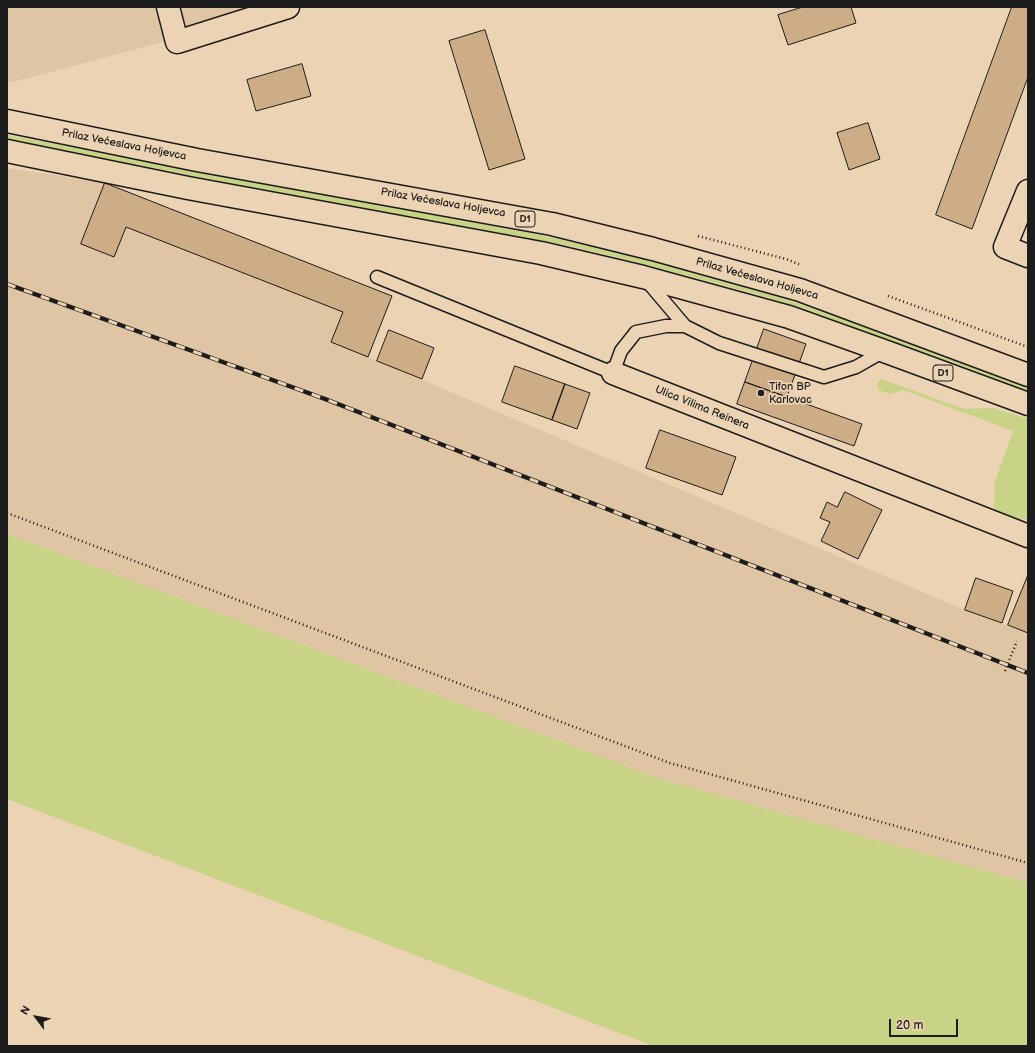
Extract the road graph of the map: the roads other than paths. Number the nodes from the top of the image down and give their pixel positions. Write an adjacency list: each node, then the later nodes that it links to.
1 (168, 7): 2 (main road)
2 (288, 7)
3 (7, 122): 12 (main road, Prilaz Većeslava Holjevca / D1)
4 (7, 151): 8 (main road, D1)
5 (1028, 191): 6 (main road)
6 (1028, 256)
7 (377, 277): 11 (lane, Ulica Vilima Reinera)
8 (643, 277): 9 (lane); 10 (main road, D1)
9 (686, 326): 10 (lane); 11 (lane)
10 (884, 351): 13 (main road, D1)
11 (612, 373): 14 (main road, Ulica Vilima Reinera)
12 (1028, 375)
13 (1028, 404)
14 (1028, 536)

